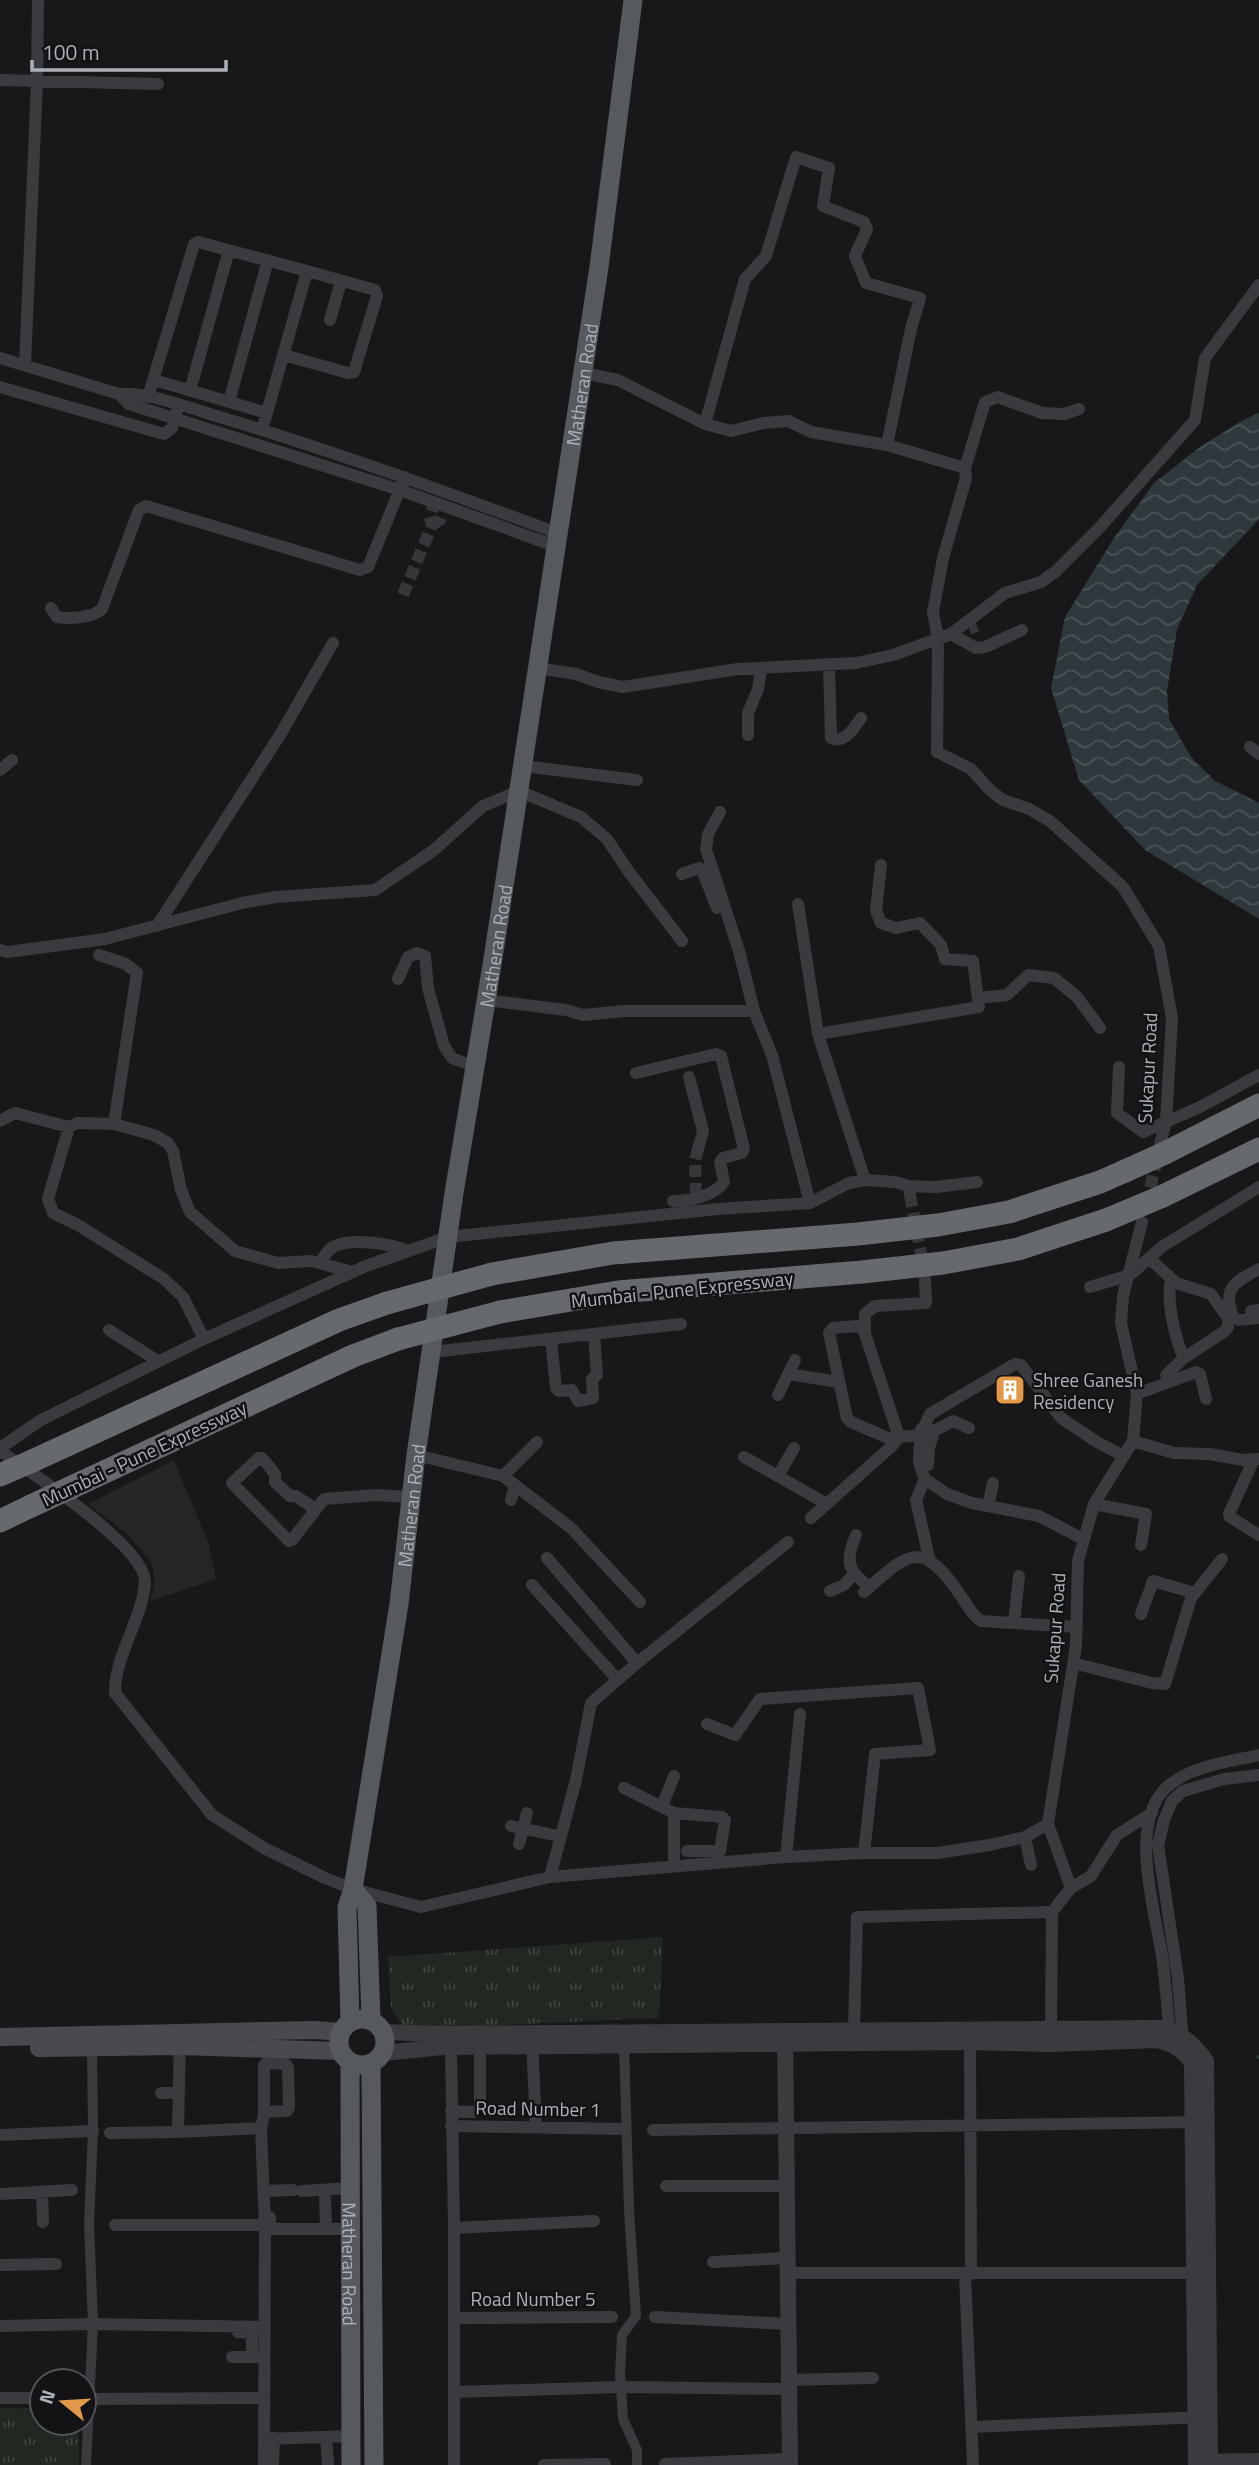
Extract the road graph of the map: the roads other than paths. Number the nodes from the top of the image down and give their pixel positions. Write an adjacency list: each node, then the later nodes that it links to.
1 (38, 0): 4 (street)
2 (633, 0): 15 (main road, Matheran Road)
3 (0, 80): 4 (street)
4 (37, 81): 5 (street); 14 (street)
5 (158, 84)
6 (229, 250): 7 (street); 16 (street); 18 (street)
7 (268, 260): 8 (street); 20 (street)
8 (307, 271): 9 (street); 12 (street)
9 (341, 281): 11 (street); 12 (street)
10 (1259, 285): 34 (street)
11 (330, 320)
12 (284, 355): 23 (street)
13 (0, 358): 14 (street)
14 (25, 365): 19 (street)
15 (583, 373): 24 (street); 30 (main road, Matheran Road)
16 (153, 380): 18 (street); 19 (street)
17 (0, 387): 25 (street)
18 (190, 391): 20 (street)
19 (151, 402): 22 (street); 25 (street)
20 (229, 402): 23 (street)
21 (1079, 409): 28 (street)
22 (177, 411): 25 (street); 26 (street); 29 (street)
23 (267, 413): 26 (street)
24 (705, 424): 27 (street); 27 (street)
25 (146, 428)
26 (262, 430): 29 (street)
27 (887, 445): 28 (street)
28 (965, 468): 35 (street)
29 (402, 483): 30 (street); 30 (street); 31 (street)
30 (556, 540): 38 (main road, Matheran Road)
31 (51, 608)
32 (969, 629): 34 (street)
33 (1022, 630): 34 (street)
34 (953, 636): 35 (street)
35 (938, 639): 37 (street); 71 (street, Sukapur Road)
36 (333, 643): 53 (street)
37 (829, 664): 39 (street); 40 (street)
38 (537, 668): 39 (street); 43 (main road, Matheran Road)
39 (761, 668): 41 (street)
40 (861, 718)
41 (748, 735)
42 (12, 760): 44 (street)
43 (523, 766): 45 (street); 46 (main road, Matheran Road)
44 (0, 769)
45 (637, 779)
46 (519, 791): 53 (street); 55 (street); 60 (main road, Matheran Road)
47 (720, 812): 50 (street)
48 (881, 865): 59 (street)
49 (682, 874): 50 (street)
50 (711, 881): 52 (street)
51 (799, 904): 63 (street)
52 (720, 907): 54 (street); 61 (street)
53 (157, 926): 56 (street)
54 (723, 926)
55 (682, 941)
56 (0, 950)
57 (99, 954): 72 (street)
58 (398, 979): 64 (street)
59 (978, 998): 62 (street); 63 (street)
60 (486, 1000): 61 (street); 64 (main road, Matheran Road)
61 (754, 1011): 82 (street)
62 (1100, 1028)
63 (818, 1034): 77 (street)
64 (475, 1067): 84 (main road, Matheran Road)
65 (1119, 1067): 71 (street)
66 (636, 1073): 81 (street)
67 (1259, 1074): 71 (street)
68 (689, 1077): 74 (street)
69 (1259, 1105): 75 (highway, Mumbai - Pune Expressway)
70 (0, 1121): 73 (street)
71 (1166, 1121): 75 (street, Sukapur Road)
72 (114, 1124): 73 (street); 87 (street)
73 (69, 1127): 99 (street)
74 (698, 1149)
75 (1162, 1149): 123 (highway, Mumbai - Pune Expressway, bridge)
76 (1259, 1149): 137 (highway, Mumbai - Pune Expressway, bridge)
77 (865, 1180): 78 (street); 82 (street)
78 (977, 1182)
79 (1259, 1187): 86 (street)
80 (673, 1201): 81 (street)
81 (697, 1201): 82 (street); 84 (street)
82 (810, 1203)
83 (1142, 1222): 90 (street, Sukapur Road)
84 (448, 1237): 85 (street); 101 (main road, Matheran Road)
85 (409, 1251): 87 (street); 89 (street)
86 (1149, 1258): 90 (street); 92 (street)
87 (320, 1263): 89 (street)
88 (1259, 1269): 94 (street)
89 (353, 1272): 99 (street)
90 (1129, 1275): 93 (street); 108 (street, Sukapur Road)
91 (925, 1277): 97 (street)
92 (1171, 1280): 102 (street); 102 (street)
93 (1090, 1287)
94 (1256, 1313)
95 (681, 1324): 98 (street)
96 (109, 1330): 104 (street)
97 (865, 1330): 107 (street); 113 (street)
98 (594, 1334): 100 (street); 100 (street)
99 (204, 1339): 104 (street)
100 (551, 1339): 101 (street)
101 (432, 1352): 118 (main road, Matheran Road)
102 (1184, 1358): 106 (street)
103 (795, 1360): 105 (street)
104 (158, 1361): 117 (street)
105 (788, 1374): 107 (street); 109 (street)
106 (1166, 1375)
107 (839, 1382): 113 (street)
108 (1137, 1394): 110 (street); 115 (street, Sukapur Road)
109 (778, 1395)
110 (1206, 1399)
111 (969, 1428): 112 (street)
112 (925, 1431): 113 (street); 119 (street); 122 (street); 126 (street)
113 (897, 1439): 131 (street)
114 (537, 1441): 124 (street)
115 (1138, 1447): 119 (street, Sukapur Road); 121 (street)
116 (794, 1448): 125 (street)
117 (0, 1450): 180 (street)
118 (416, 1455): 124 (street); 129 (main road, Matheran Road)
119 (1124, 1456): 132 (street, Sukapur Road)
120 (744, 1457): 125 (street)
121 (1256, 1464): 139 (street)
122 (928, 1465)
123 (0, 1475)
124 (503, 1476): 128 (street)
125 (778, 1476): 131 (street)
126 (931, 1480): 133 (street); 145 (street)
127 (993, 1483): 133 (street)
128 (515, 1485): 130 (street); 151 (street)
129 (411, 1497): 135 (street); 180 (main road, Matheran Road)
130 (511, 1500)
131 (827, 1504): 136 (street)
132 (1094, 1504): 140 (street, Sukapur Road); 142 (street)
133 (1000, 1505): 134 (street); 140 (street)
134 (1027, 1506)
135 (315, 1509): 135 (street)
136 (811, 1518)
137 (0, 1521)
138 (856, 1535): 146 (street)
139 (1259, 1535)
140 (1083, 1539): 154 (street, Sukapur Road)
141 (788, 1542): 155 (street)
142 (1141, 1545)
143 (547, 1558): 155 (street)
144 (1222, 1559): 150 (street)
145 (930, 1562): 146 (street); 153 (street)
146 (853, 1575): 149 (street)
147 (1019, 1576): 153 (street)
148 (532, 1585): 157 (street)
149 (830, 1591)
150 (1195, 1593): 152 (street); 156 (street)
151 (640, 1602)
152 (1141, 1614)
153 (1014, 1623): 154 (street)
154 (1076, 1627): 156 (street, Sukapur Road)
155 (636, 1663): 157 (street)
156 (1073, 1663): 168 (street, Sukapur Road)
157 (617, 1679): 170 (street)
158 (800, 1714): 175 (street)
159 (707, 1724): 174 (street)
160 (1259, 1755): 165 (street)
161 (1259, 1775): 190 (street)
162 (674, 1776): 164 (street)
163 (624, 1788): 164 (street)
164 (662, 1806): 167 (street)
165 (1152, 1812): 179 (street); 190 (street)
166 (527, 1813): 169 (street)
167 (674, 1813): 173 (street); 177 (street)
168 (1048, 1824): 171 (street); 179 (street, Sukapur Road)
169 (517, 1827): 170 (street); 172 (street)
170 (559, 1836): 178 (street)
171 (1025, 1837): 174 (street); 176 (street)
172 (519, 1844)
173 (687, 1851)
174 (864, 1853): 175 (street)
175 (786, 1857): 177 (street)
176 (1031, 1865)
177 (674, 1866): 178 (street)
178 (550, 1877): 180 (street)
179 (1071, 1888): 181 (street)
180 (353, 1889): 182 (main road); 191 (main road, Matheran Road)
181 (1052, 1912): 183 (street); 184 (street)
182 (377, 2026): 189 (street); 191 (main road); 198 (main road)
183 (854, 2030): 184 (street); 186 (street)
184 (1051, 2036): 190 (street); 192 (street)
185 (0, 2037): 188 (main road)
186 (785, 2037): 187 (street); 192 (street); 206 (street)
187 (670, 2038): 189 (street); 193 (street)
188 (180, 2039): 191 (main road); 197 (main road); 200 (street)
189 (532, 2039): 193 (street); 194 (street); 207 (street)
190 (1177, 2041): 203 (street)
191 (345, 2042): 198 (main road); 217 (main road, Matheran Road)
192 (970, 2042): 204 (street)
193 (624, 2045): 209 (street)
194 (480, 2046): 195 (street); 201 (street)
195 (451, 2047): 198 (street); 201 (street)
196 (0, 2048): 197 (main road)
197 (92, 2048): 211 (street)
198 (377, 2058): 271 (main road, Matheran Road)
199 (161, 2093): 200 (street)
200 (178, 2093): 212 (street)
201 (451, 2111): 205 (street)
202 (264, 2112): 208 (street)
203 (1199, 2122): 204 (street); 234 (street); 255 (street)
204 (971, 2125): 206 (street); 235 (street)
205 (451, 2126): 207 (street, Road Number 1); 227 (street)
206 (786, 2126): 210 (street); 216 (street)
207 (536, 2127): 209 (street, Road Number 1)
208 (261, 2128): 212 (street); 220 (street)
209 (625, 2129): 249 (street)
210 (653, 2130)
211 (93, 2132): 214 (street); 240 (street)
212 (178, 2132): 213 (street)
213 (110, 2133)
214 (0, 2135)
215 (666, 2186): 216 (street)
216 (786, 2186): 233 (street)
217 (350, 2189): 219 (street); 229 (main road, Matheran Road)
218 (72, 2190): 221 (street)
219 (325, 2190): 220 (street); 228 (street)
220 (267, 2191): 226 (street); 228 (street)
221 (43, 2192): 222 (street); 224 (street)
222 (0, 2194)
223 (594, 2221): 227 (street)
224 (43, 2222)
225 (115, 2225): 226 (street)
226 (265, 2225): 242 (street)
227 (454, 2228): 238 (street)
228 (326, 2229): 229 (street)
229 (350, 2229): 257 (main road, Matheran Road)
230 (713, 2262): 233 (street)
231 (55, 2264): 232 (street)
232 (0, 2265)
233 (787, 2266): 235 (street); 239 (street)
234 (1193, 2273): 235 (street); 255 (street)
235 (968, 2274): 256 (street)
236 (612, 2317): 238 (street, Road Number 5)
237 (655, 2317): 239 (street)
238 (455, 2318): 250 (street)
239 (788, 2323): 248 (street)
240 (93, 2324): 241 (street); 242 (street); 246 (street)
241 (0, 2326)
242 (264, 2327): 245 (street)
243 (233, 2332): 245 (street)
244 (232, 2357): 245 (street)
245 (258, 2357): 252 (street)
246 (90, 2367)
247 (873, 2378): 248 (street)
248 (789, 2385): 249 (street); 261 (street)
249 (621, 2387): 250 (street); 274 (street)
250 (455, 2392): 272 (street)
251 (0, 2398): 253 (street)
252 (263, 2398): 254 (street); 260 (street)
253 (28, 2399)
254 (98, 2399)
255 (1202, 2417): 256 (street); 266 (street)
256 (972, 2427): 275 (street)
257 (351, 2436): 259 (street); 270 (main road, Matheran Road)
258 (86, 2437): 267 (street)
259 (326, 2437): 260 (street); 264 (street)
260 (269, 2439): 268 (street); 269 (street)
261 (790, 2462): 263 (street)
262 (1259, 2462): 266 (street)
263 (665, 2463)
264 (328, 2464)
265 (605, 2464): 273 (street)
266 (1203, 2464)
267 (86, 2465)
268 (264, 2465)
269 (273, 2465)
270 (351, 2465)
271 (374, 2465)
272 (454, 2465)
273 (544, 2465)
274 (637, 2465)
275 (973, 2465)

